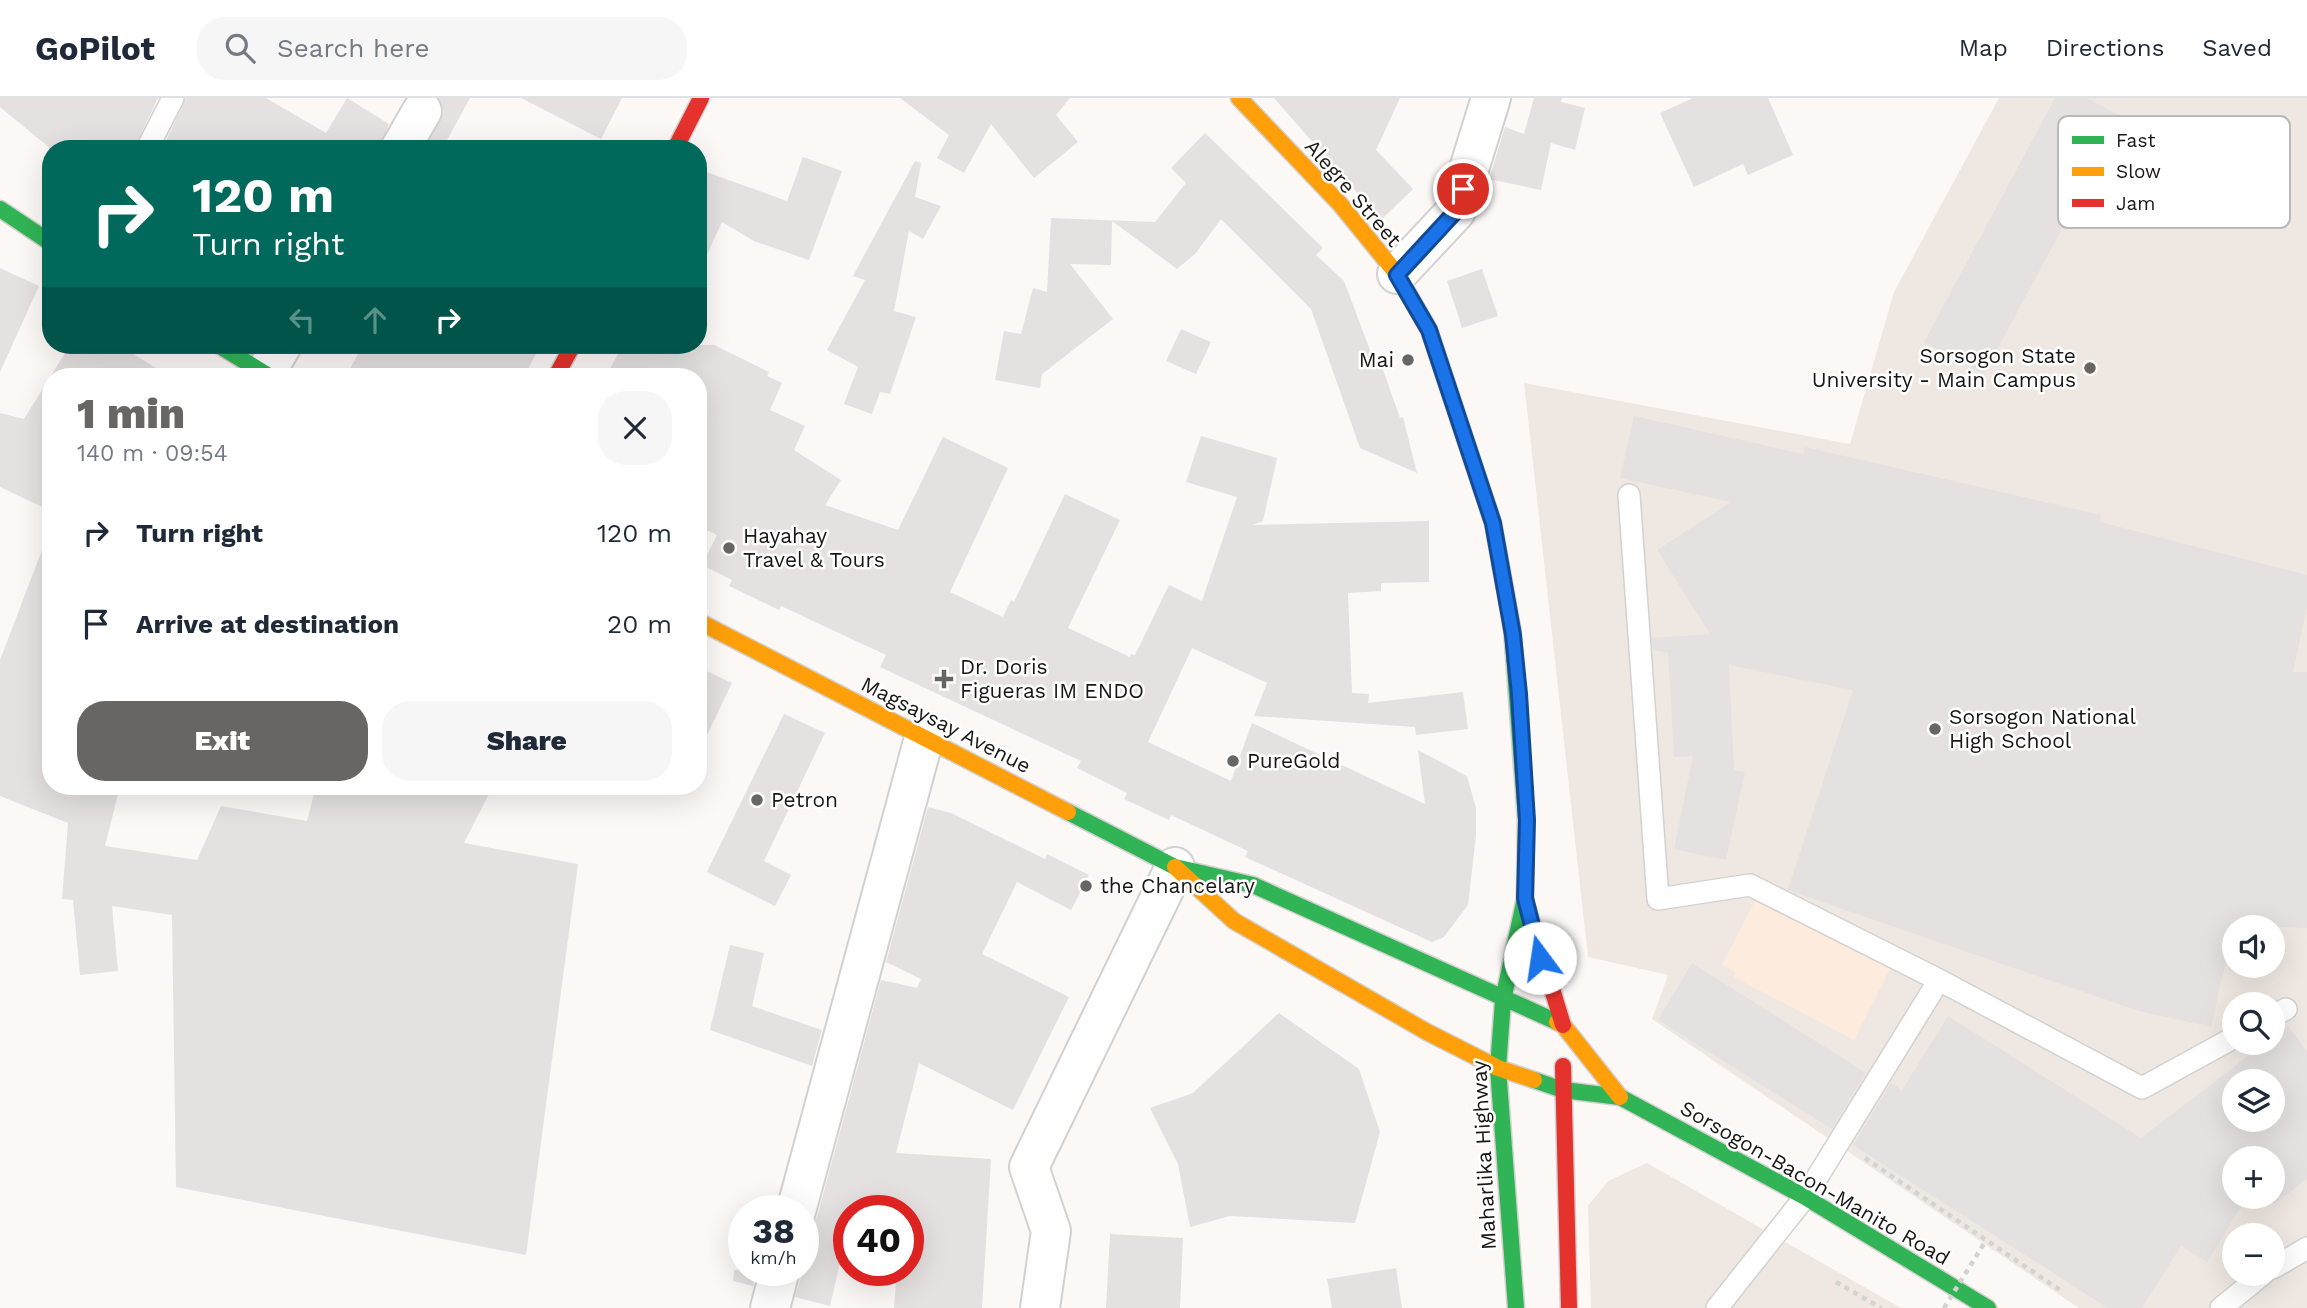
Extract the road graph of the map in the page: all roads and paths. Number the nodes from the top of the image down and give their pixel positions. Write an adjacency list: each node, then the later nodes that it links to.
1 (173, 98): 6 (lane)
2 (701, 98): 8 (main road)
3 (1238, 98): 11 (main road, Alegre Street)
4 (1491, 98): 11 (street)
5 (422, 111): 7 (street)
6 (151, 140)
7 (405, 140)
8 (680, 140)
9 (0, 209): 10 (main road)
10 (42, 237)
11 (1397, 275): 18 (main road, Alegre Street)
12 (242, 354): 13 (main road)
13 (272, 365)
14 (1629, 495): 19 (lane)
15 (707, 626): 16 (main road, Magsaysay Avenue)
16 (924, 738): 17 (main road, Magsaysay Avenue); 27 (street)
17 (1175, 867): 20 (main road, Magsaysay Avenue); 23 (main road, Magsaysay Avenue); 37 (street)
18 (1525, 898): 20 (main road, Alegre Street); 21 (main road, Alegre Street)
19 (1939, 979): 22 (lane); 26 (lane)
20 (1503, 1000): 21 (main road, Magsaysay Avenue); 23 (main road, Maharlika Highway)
21 (1563, 1025): 24 (main road); 25 (main road, Sorsogon-Bacon-Manito Road)
22 (2222, 1044)
23 (1498, 1068): 24 (main road, Magsaysay Avenue); 38 (main road, Maharlika Highway)
24 (1563, 1090): 25 (main road, Sorsogon-Bacon-Manito Road); 39 (main road)
25 (1620, 1097): 28 (main road, Sorsogon-Bacon-Manito Road)
26 (1841, 1141): 28 (lane); 29 (path)
27 (800, 1195)
28 (1805, 1197): 40 (lane); 43 (main road, Sorsogon-Bacon-Manito Road)
29 (1985, 1242): 35 (path); 42 (path, bridge)
30 (2307, 1248): 31 (lane)
31 (2285, 1261)
32 (1836, 1282): 41 (path)
33 (776, 1286): 36 (street)
34 (2248, 1286): 44 (lane)
35 (2060, 1290)
36 (770, 1308)
37 (1040, 1308)
38 (1516, 1308)
39 (1569, 1308)
40 (1717, 1308)
41 (1881, 1308)
42 (1944, 1308)
43 (1988, 1308)
44 (2221, 1308)

